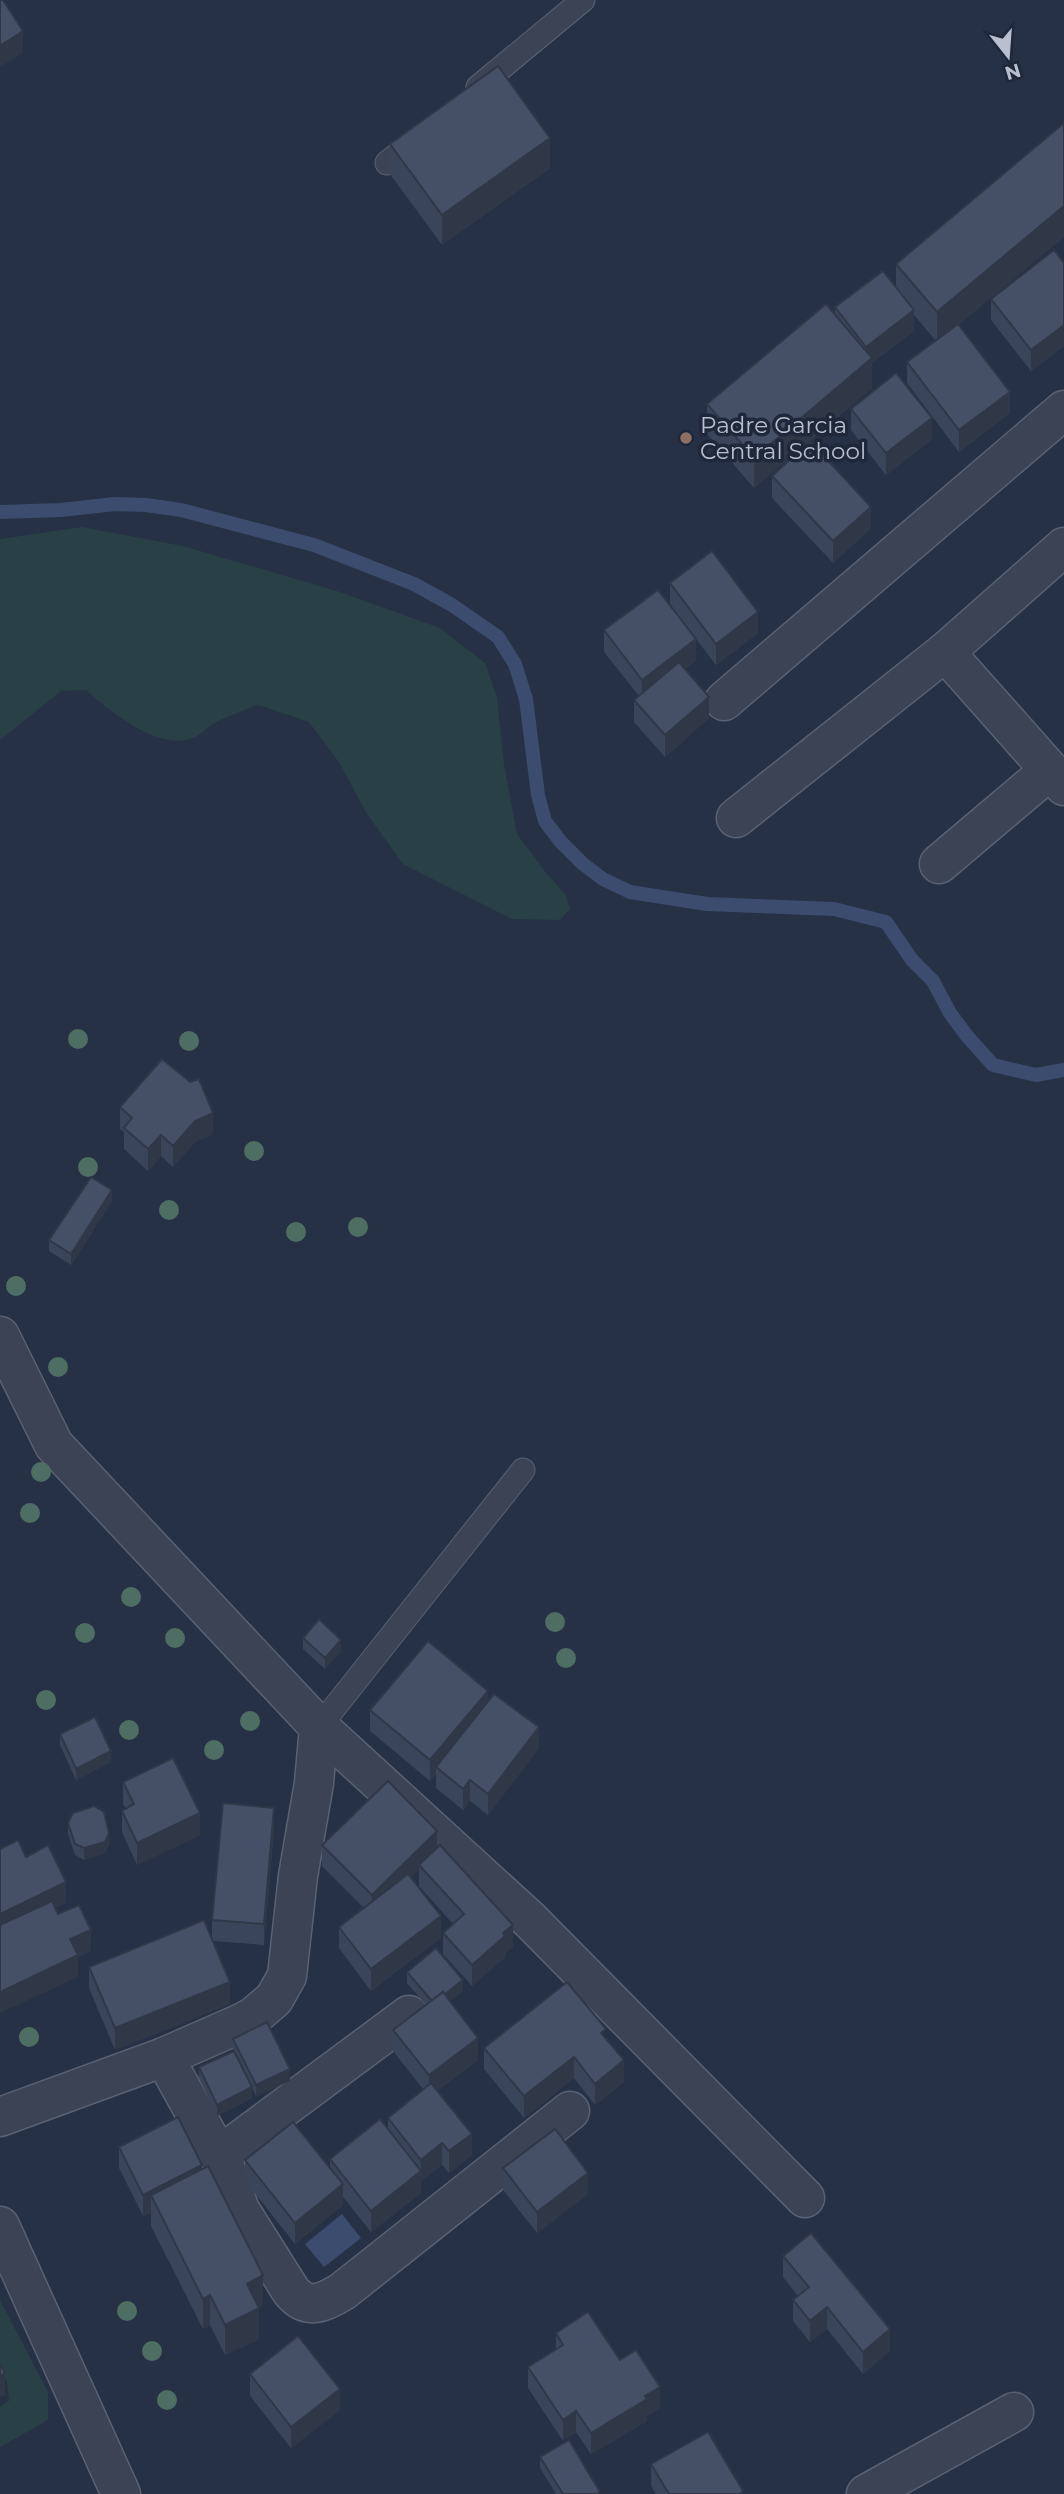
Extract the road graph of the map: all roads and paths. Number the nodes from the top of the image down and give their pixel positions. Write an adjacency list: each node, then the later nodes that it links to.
1 (583, 0): 2 (lane)
2 (459, 103)
3 (428, 129): 4 (lane)
4 (387, 163)
5 (1064, 411): 8 (street)
6 (1064, 547): 7 (street)
7 (945, 652): 9 (street); 10 (street)
8 (724, 701)
9 (1056, 778): 11 (street)
10 (737, 818)
11 (939, 864)
12 (0, 1336): 14 (street)
13 (523, 1470): 14 (lane)
14 (319, 1727): 16 (street); 20 (street)
15 (409, 2015): 19 (street)
16 (164, 2057): 18 (street); 19 (street)
17 (570, 2111): 19 (street)
18 (0, 2117)
19 (219, 2156)
20 (805, 2198)
21 (0, 2226): 23 (street)
22 (1014, 2412): 24 (street)
23 (121, 2494)
24 (866, 2494)

